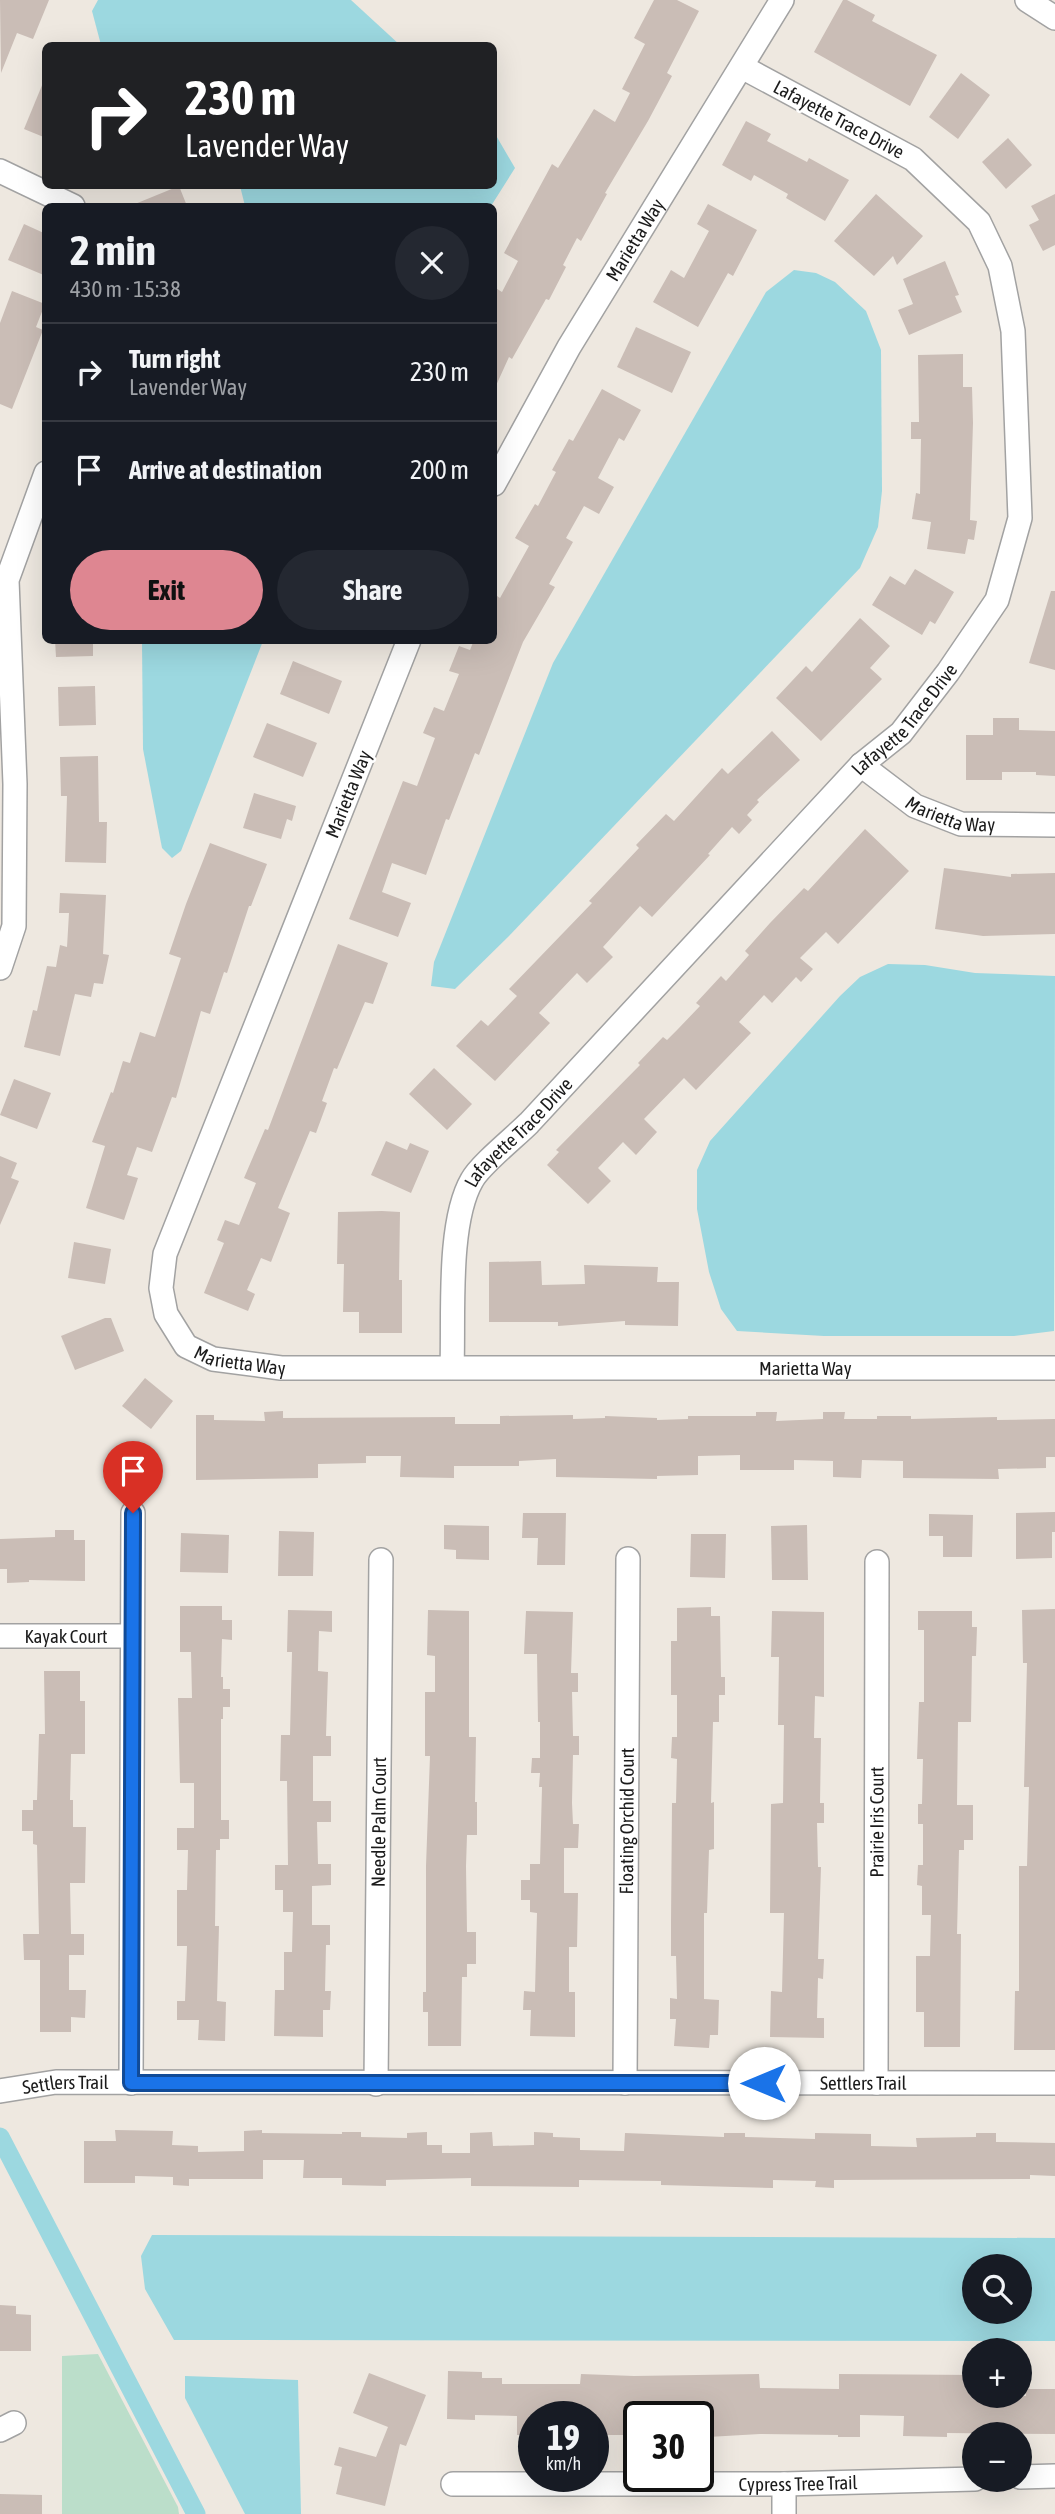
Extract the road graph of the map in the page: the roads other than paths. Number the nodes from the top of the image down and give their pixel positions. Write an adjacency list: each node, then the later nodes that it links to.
1 (782, 0): 4 (street, Marietta Way)
2 (1027, 0): 3 (street)
3 (1055, 18)
4 (742, 67): 7 (street, Marietta Way); 10 (street, Lafayette Trace Drive)
5 (0, 171): 6 (street)
6 (67, 203)
7 (497, 479)
8 (42, 484): 12 (street)
9 (407, 644): 13 (street, Marietta Way)
10 (862, 765): 11 (street, Marietta Way); 13 (street, Lafayette Trace Drive)
11 (1055, 825)
12 (0, 968)
13 (452, 1367): 14 (street, Marietta Way)
14 (1055, 1368)
15 (133, 1513): 20 (street)
16 (628, 1559): 22 (street, Floating Orchid Court)
17 (381, 1560): 25 (street, Needle Palm Court)
18 (877, 1562): 23 (street, Prairie Iris Court)
19 (0, 1636): 20 (street, Kayak Court)
20 (132, 1636): 21 (street)
21 (131, 2083): 25 (street, Settlers Trail); 26 (street, Settlers Trail)
22 (625, 2083): 23 (street, Settlers Trail); 25 (street, Settlers Trail)
23 (876, 2083): 24 (street, Settlers Trail)
24 (1055, 2083)
25 (376, 2084)
26 (0, 2091)
27 (1055, 2476): 28 (street)
28 (1032, 2477)
29 (962, 2479): 31 (street, Cypress Tree Trail)
30 (453, 2484): 31 (street, Cypress Tree Trail)
31 (784, 2484): 32 (street)
32 (784, 2514)

